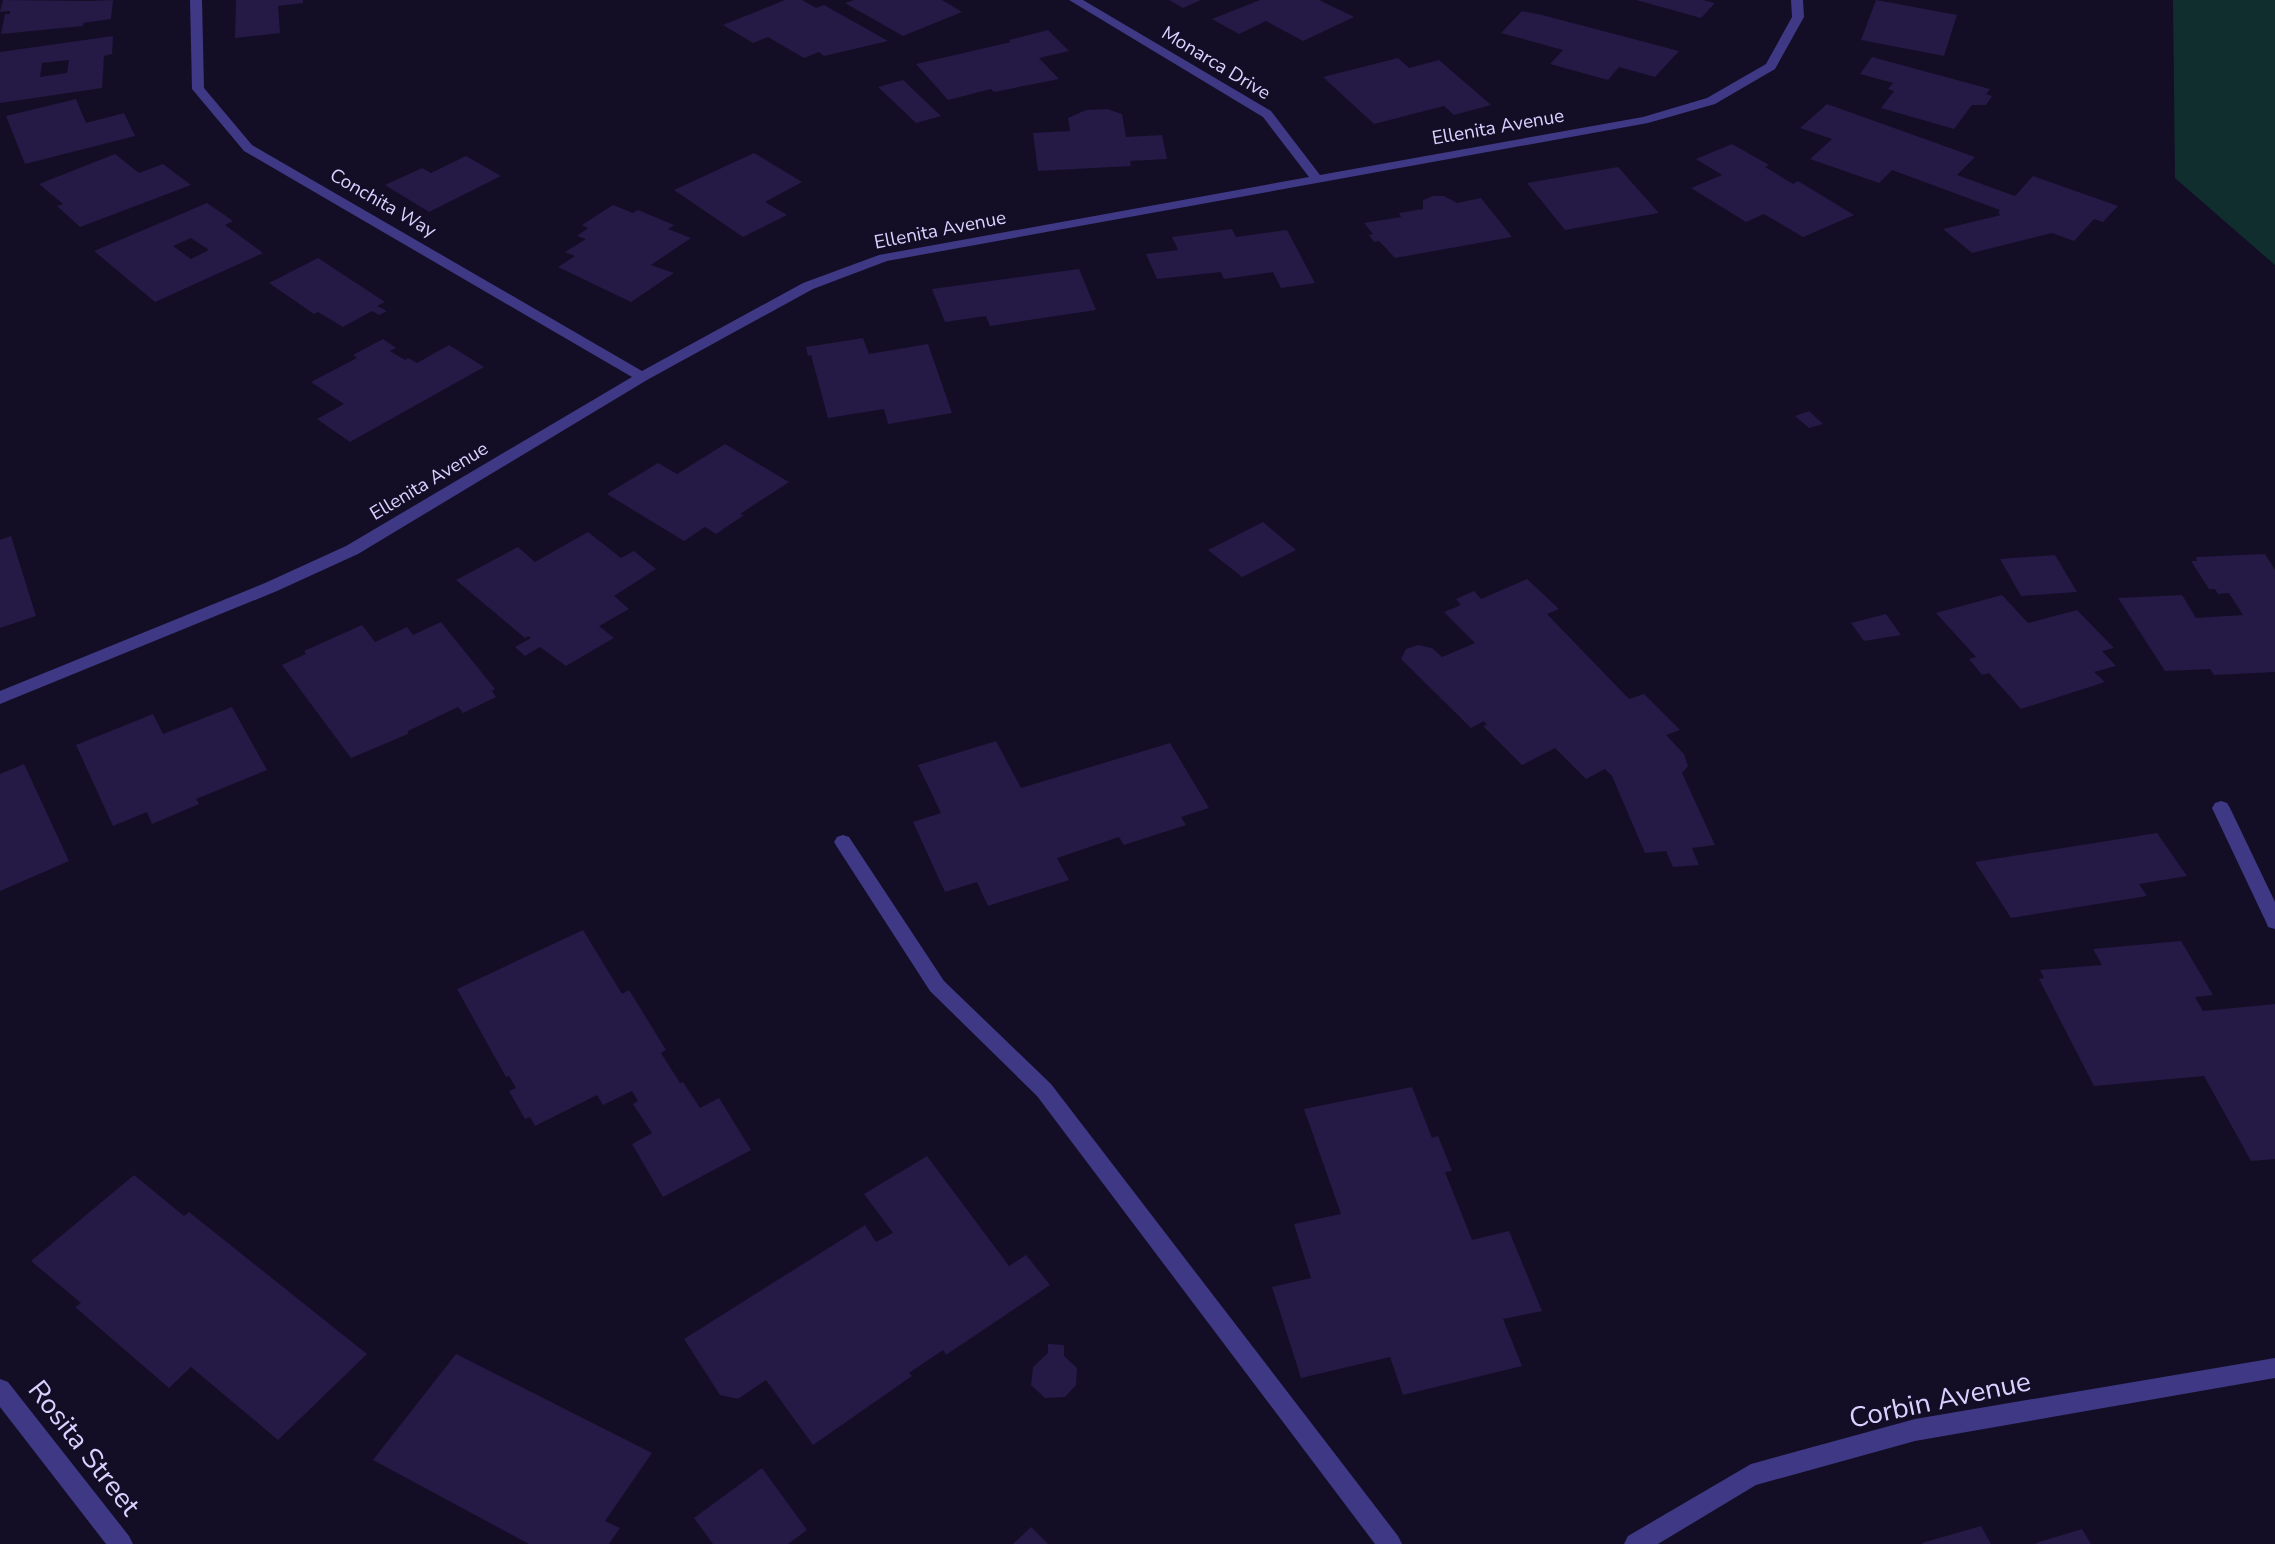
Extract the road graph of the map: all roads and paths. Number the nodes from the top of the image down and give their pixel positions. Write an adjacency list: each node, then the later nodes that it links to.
1 (196, 0): 5 (street, Conchita Way)
2 (1075, 0): 4 (street, Monarca Drive)
3 (1797, 0): 4 (street, Ellenita Avenue)
4 (1317, 179): 5 (street, Ellenita Avenue)
5 (642, 377): 6 (street, Ellenita Avenue)
6 (0, 698)
7 (2221, 808): 9 (street)
8 (843, 842): 13 (street)
9 (2275, 922)
10 (2275, 1368): 14 (street, Corbin Avenue)
11 (0, 1389): 12 (street, Rosita Street)
12 (121, 1544)
13 (1390, 1544)
14 (1636, 1544)

